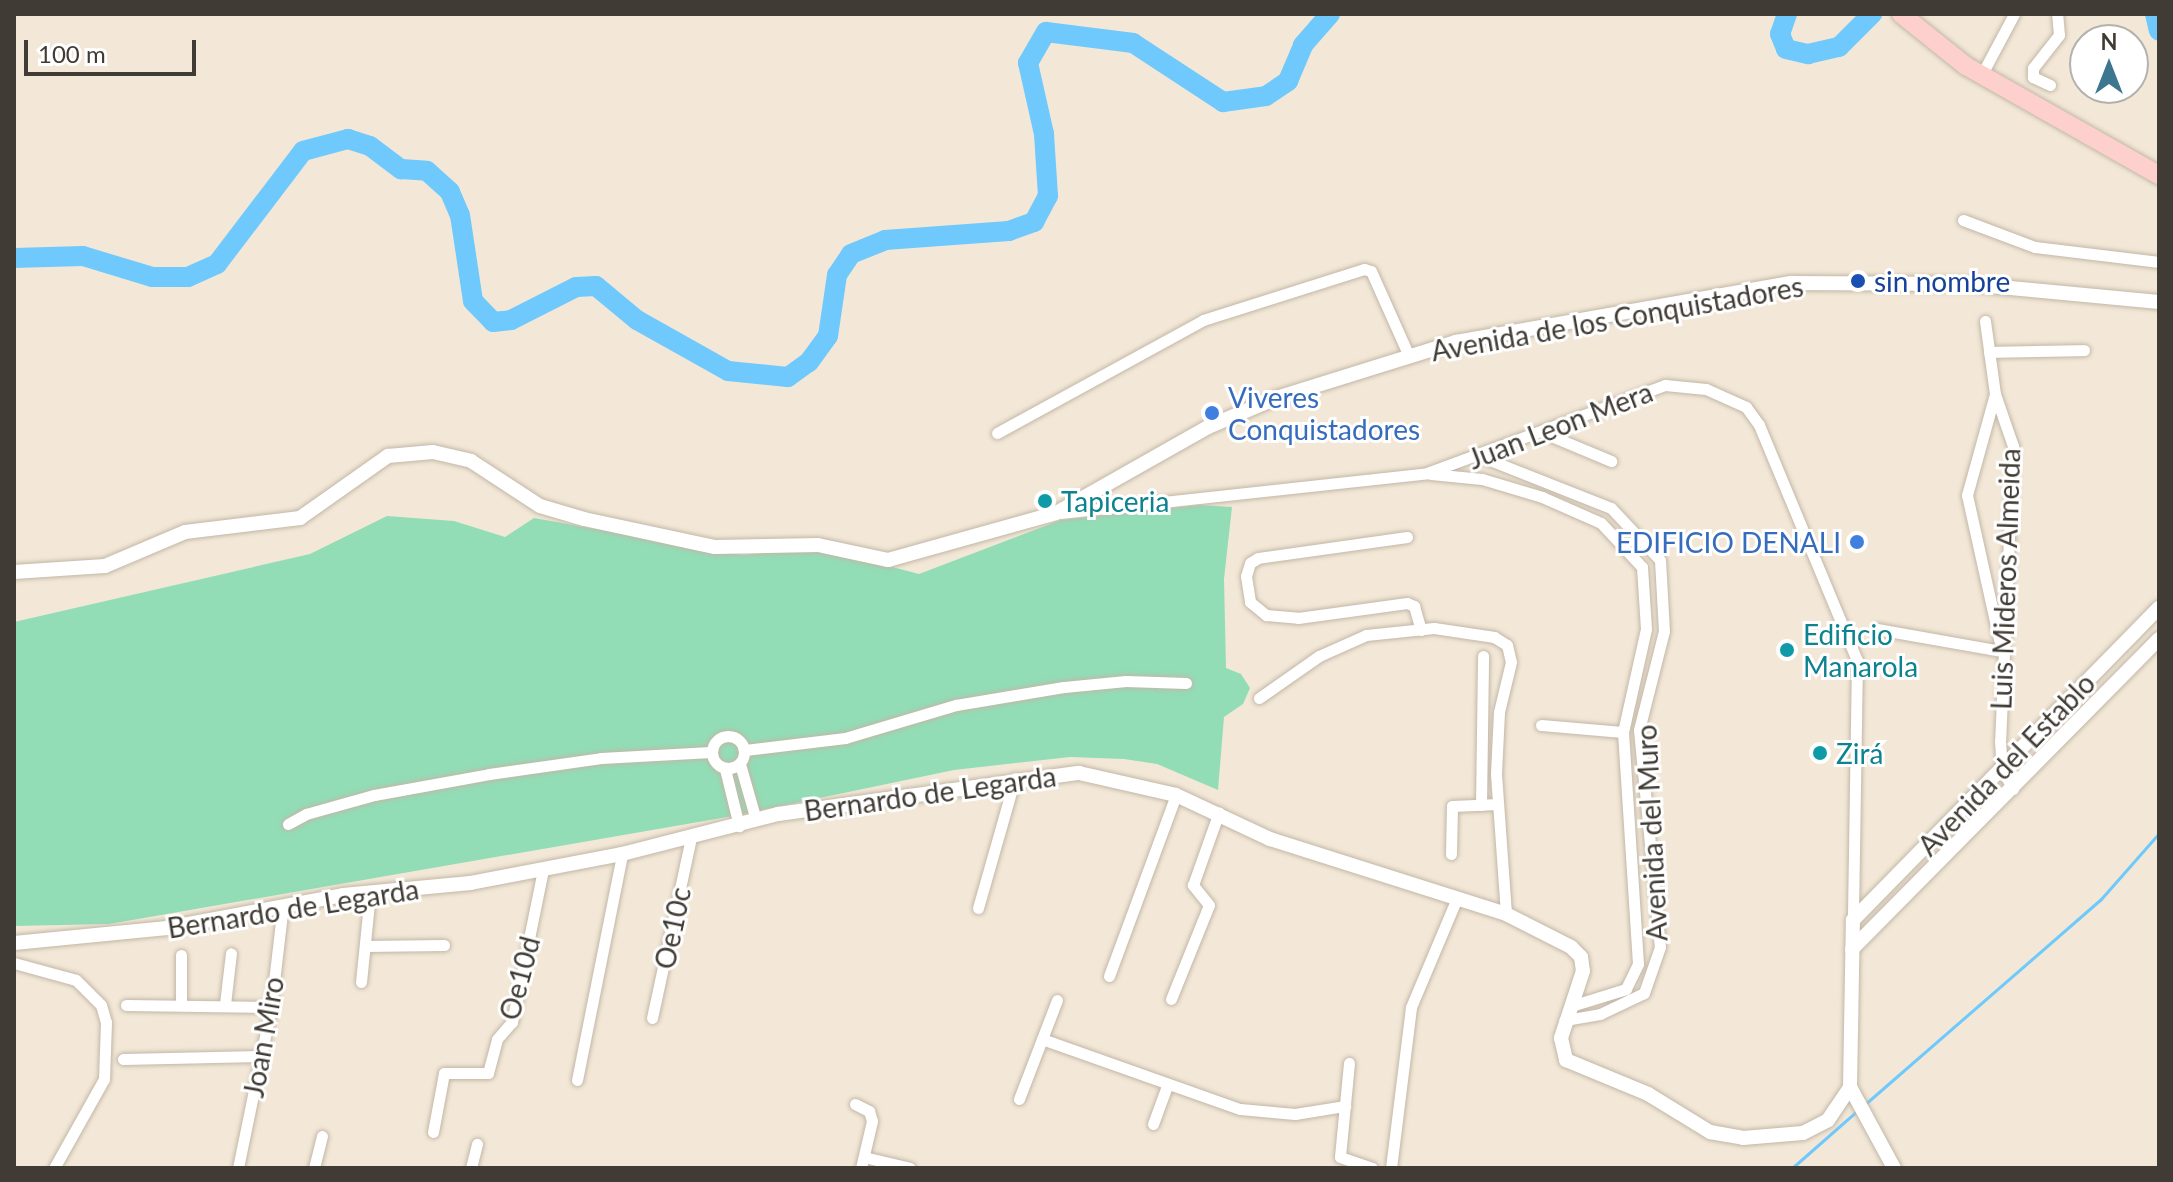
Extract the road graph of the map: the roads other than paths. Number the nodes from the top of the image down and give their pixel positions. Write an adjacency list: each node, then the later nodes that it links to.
1 (1901, 14): 4 (main road)
2 (2014, 14): 4 (street)
3 (2057, 14): 5 (street)
4 (1974, 70): 6 (main road)
5 (2050, 85)
6 (2159, 175)
7 (1963, 220): 8 (street)
8 (2159, 262)
9 (2159, 302): 13 (street, Avenida de los Conquistadores)
10 (1985, 321): 12 (street, Luis Mideros Almeida)
11 (2084, 350): 12 (street)
12 (1989, 352): 14 (street, Luis Mideros Almeida)
13 (1409, 356): 15 (street); 20 (street, Avenida de los Conquistadores)
14 (1995, 394): 27 (street, Luis Mideros Almeida); 27 (street)
15 (997, 433)
16 (1544, 433): 17 (street, Juan Leon Mera); 18 (street); 56 (street, Juan Leon Mera)
17 (1481, 457): 19 (street, Juan Leon Mera); 72 (street, Avenida del Muro)
18 (1611, 461)
19 (1427, 473): 20 (street, Juan Leon Mera); 32 (street)
20 (1056, 513): 22 (street, Avenida de los Conquistadores)
21 (1407, 537): 25 (street)
22 (14, 572)
23 (2159, 608): 37 (street, Avenida del Establo)
24 (1877, 629): 27 (street)
25 (1421, 630): 30 (street); 41 (street)
26 (2159, 639): 39 (street, Avenida del Establo)
27 (2002, 651): 37 (street, Luis Mideros Almeida)
28 (1483, 656): 42 (street)
29 (1186, 683): 33 (street)
30 (1259, 698)
31 (1541, 725): 32 (street)
32 (1623, 732): 72 (street)
33 (745, 750): 34 (street); 35 (street)
34 (711, 752): 36 (street); 45 (street)
35 (740, 764): 36 (street); 44 (street)
36 (725, 769): 46 (street)
37 (2002, 770): 39 (street); 56 (street, Avenida del Establo)
38 (1015, 778): 40 (street, Bernardo de Legarda); 44 (street, Bernardo de Legarda); 54 (street)
39 (2013, 789): 60 (street, Avenida del Establo)
40 (1176, 795): 43 (street, Bernardo de Legarda); 64 (street)
41 (1498, 804): 42 (street); 55 (street)
42 (1481, 805): 49 (street)
43 (1219, 812): 52 (street, Bernardo de Legarda); 66 (street)
44 (756, 820): 46 (street, Bernardo de Legarda)
45 (288, 824)
46 (739, 826): 47 (street, Bernardo de Legarda)
47 (691, 838): 48 (street, Bernardo de Legarda); 73 (street, Oe10c)
48 (622, 854): 50 (street, Bernardo de Legarda); 78 (street)
49 (1451, 854)
50 (543, 870): 51 (street, Bernardo de Legarda); 85 (street, Oe10d)
51 (370, 893): 53 (street, Bernardo de Legarda); 59 (street)
52 (1457, 898): 55 (street, Bernardo de Legarda); 95 (street)
53 (283, 905): 57 (street, Bernardo de Legarda); 71 (street, Joan Miro)
54 (978, 908)
55 (1506, 914): 72 (street, Bernardo de Legarda)
56 (1853, 920): 60 (street, Juan Leon Mera)
57 (14, 943)
58 (444, 945): 59 (street)
59 (365, 946): 65 (street)
60 (1852, 949): 80 (street, Juan Leon Mera)
61 (231, 953): 69 (street)
62 (181, 955): 68 (street)
63 (14, 963): 89 (street)
64 (1109, 976)
65 (361, 982)
66 (1171, 999)
67 (1057, 1000): 74 (street)
68 (181, 1004): 69 (street); 70 (street)
69 (225, 1004): 71 (street)
70 (126, 1005)
71 (271, 1007): 75 (street, Joan Miro)
72 (1568, 1013): 80 (street, Bernardo de Legarda)
73 (652, 1018)
74 (1042, 1039): 79 (street); 81 (street)
75 (260, 1056): 76 (street); 90 (street, Joan Miro)
76 (123, 1059)
77 (1349, 1063): 83 (street)
78 (577, 1080)
79 (1167, 1086): 83 (street); 84 (street)
80 (1850, 1087): 96 (street, Juan Leon Mera)
81 (1019, 1099)
82 (855, 1104): 88 (street)
83 (1345, 1106): 94 (street)
84 (1153, 1124)
85 (433, 1132)
86 (322, 1136): 91 (street)
87 (477, 1144): 92 (street)
88 (863, 1162): 93 (street)
89 (54, 1168)
90 (238, 1168)
91 (314, 1168)
92 (471, 1168)
93 (910, 1168)
94 (1372, 1168)
95 (1391, 1168)
96 (1894, 1168)

